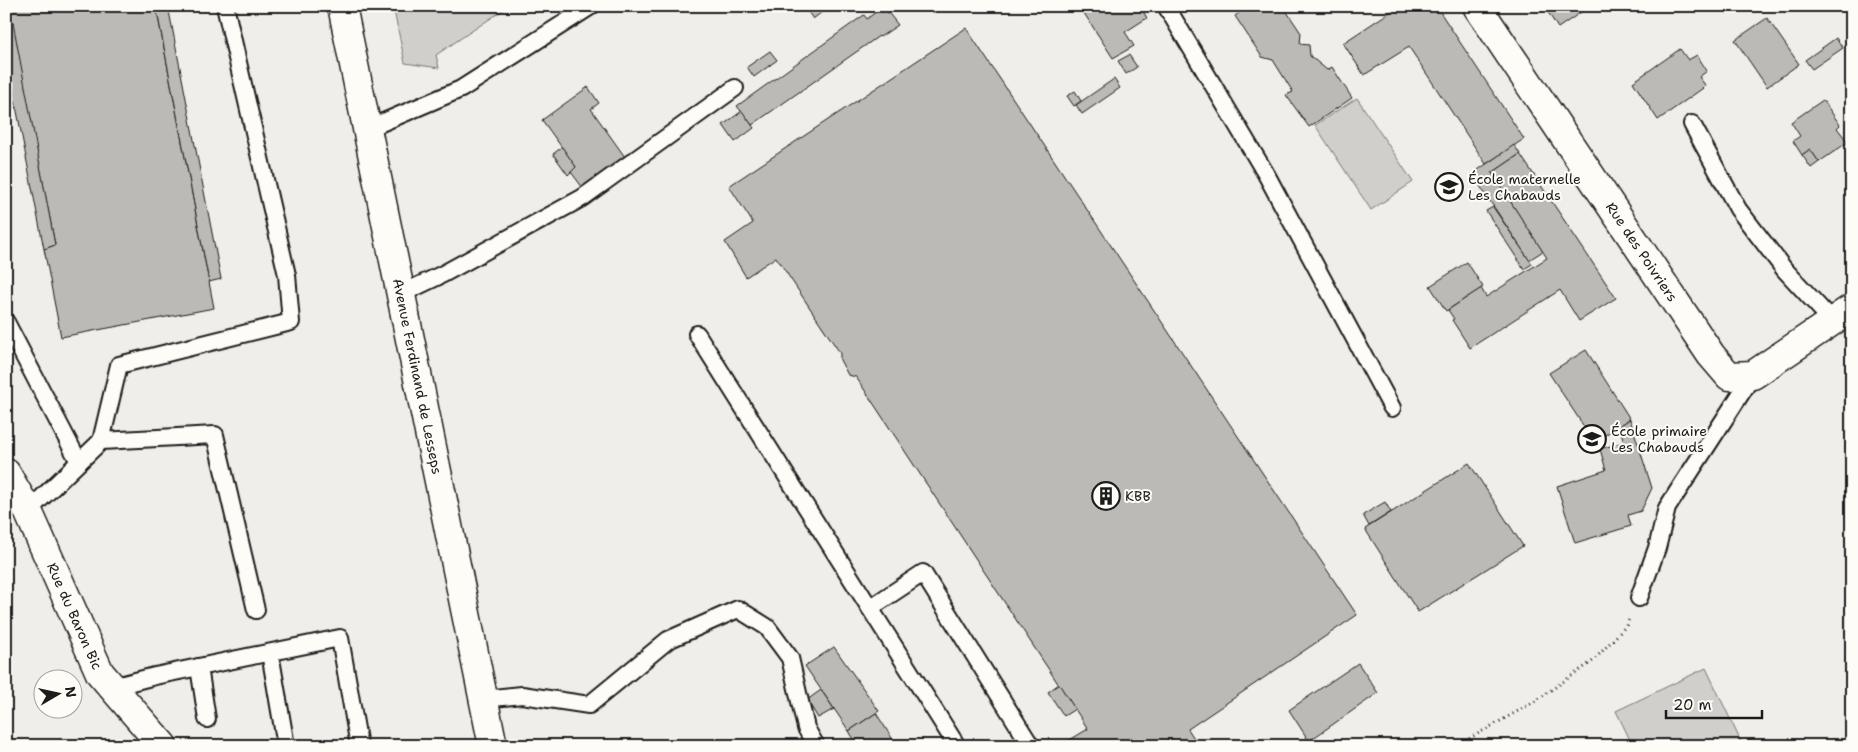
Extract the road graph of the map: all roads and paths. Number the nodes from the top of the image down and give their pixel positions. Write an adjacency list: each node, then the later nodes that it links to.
1 (226, 6): 15 (lane)
2 (342, 6): 8 (street, Avenue Ferdinand de Lesseps)
3 (591, 6): 8 (lane)
4 (1166, 6): 14 (lane)
5 (1477, 6): 13 (street, Rue des Poivriers)
6 (735, 88): 9 (lane)
7 (1692, 124): 10 (lane)
8 (367, 129): 9 (street, Avenue Ferdinand de Lesseps)
9 (401, 294): 25 (street, Avenue Ferdinand de Lesseps)
10 (1842, 315): 13 (street)
11 (6, 322): 16 (lane)
12 (697, 334): 20 (lane)
13 (1753, 375): 19 (lane)
14 (1392, 408)
15 (101, 441): 16 (lane); 21 (lane)
16 (79, 462): 18 (lane)
17 (6, 473): 18 (street, Rue du Baron Bic)
18 (28, 511): 24 (street, Rue du Baron Bic)
19 (1640, 598): 34 (path)
20 (870, 608): 32 (lane); 33 (lane)
21 (256, 610)
22 (270, 652): 23 (lane); 28 (lane); 29 (lane)
23 (199, 667): 24 (lane); 26 (lane)
24 (112, 687): 27 (street, Rue du Baron Bic)
25 (484, 699): 30 (street, Avenue Ferdinand de Lesseps); 31 (lane)
26 (207, 718)
27 (163, 746)
28 (286, 746)
29 (359, 746)
30 (493, 746)
31 (816, 746)
32 (957, 746)
33 (1031, 746)
34 (1456, 746)

